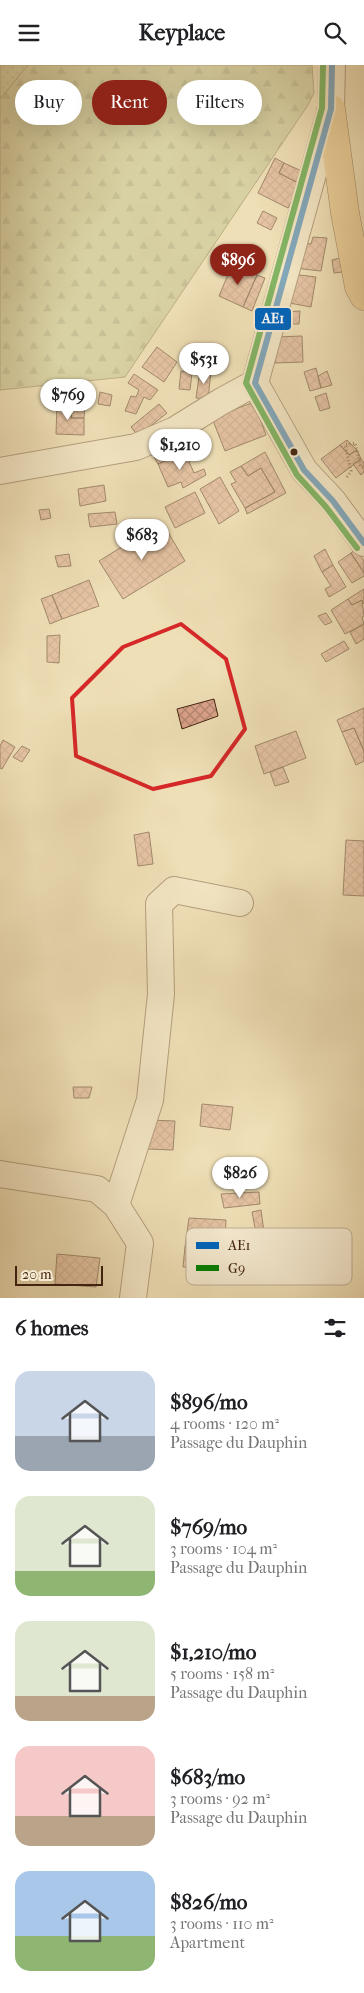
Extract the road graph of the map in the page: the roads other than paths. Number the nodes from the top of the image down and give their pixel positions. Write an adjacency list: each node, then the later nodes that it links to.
1 (332, 65): 2 (street)
2 (331, 109): 3 (highway); 4 (street)
3 (364, 296)
4 (255, 383): 5 (street); 6 (street)
5 (0, 471)
6 (364, 543)
7 (240, 903): 9 (street)
8 (0, 1175): 9 (street)
9 (116, 1205): 10 (street)
10 (133, 1298)

